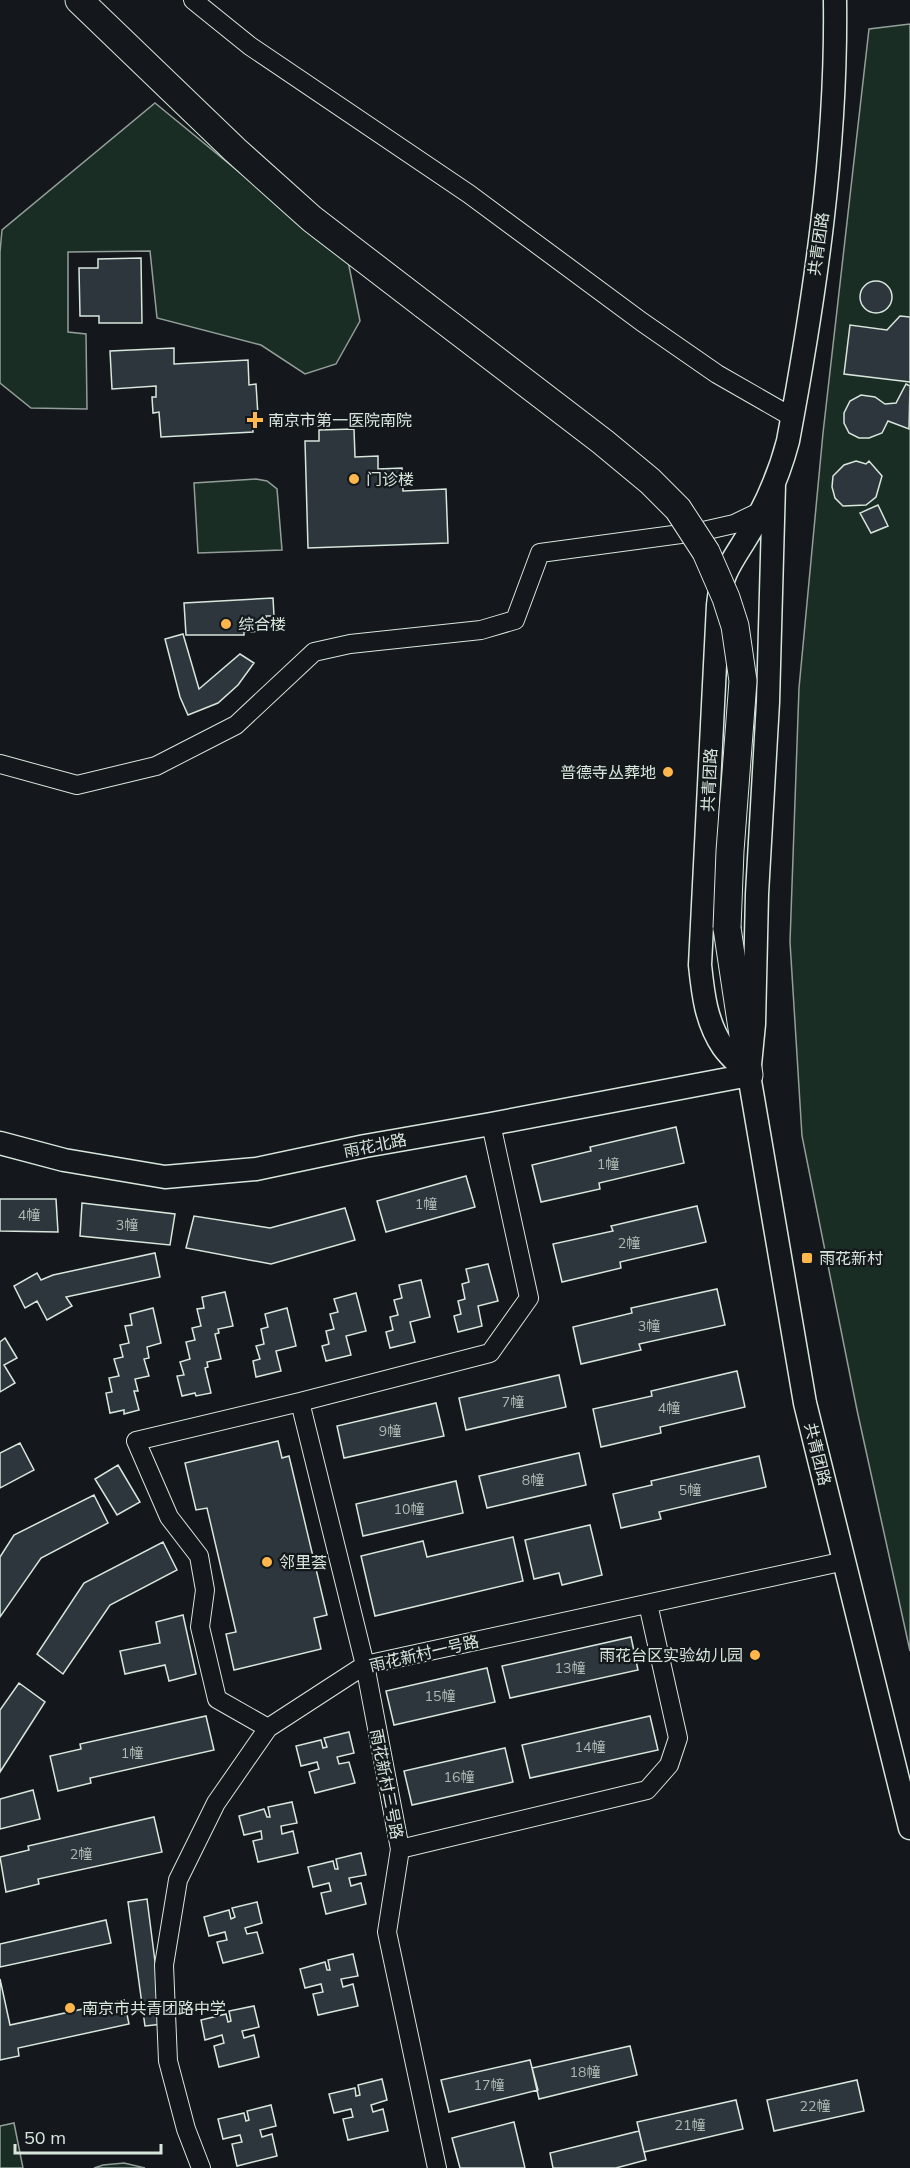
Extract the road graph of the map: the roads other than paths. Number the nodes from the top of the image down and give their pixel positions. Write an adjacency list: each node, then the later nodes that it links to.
1 (79, 0): 8 (main road, bridge)
2 (193, 0): 4 (street)
3 (835, 0): 4 (street, 共青团路)
4 (792, 417): 5 (street, 共青团路)
5 (774, 484): 6 (street, 共青团路); 8 (street, 共青团路)
6 (761, 511): 7 (street); 8 (street, 共青团路)
7 (0, 764)
8 (749, 1075): 9 (street, 雨花北路); 12 (street, 共青团路)
9 (492, 1124): 10 (street, 雨花北路); 11 (street)
10 (0, 1143)
11 (300, 1402): 14 (street, 雨花新村三号路); 15 (street)
12 (845, 1561): 13 (street, 雨花新村一号路); 16 (street, 共青团路)
13 (648, 1604): 14 (street, 雨花新村一号路); 17 (street)
14 (365, 1665): 15 (street, 雨花新村一号路); 17 (street, 雨花新村三号路)
15 (268, 1728): 18 (street, 雨花新村一号路)
16 (910, 1828)
17 (400, 1849): 19 (street, 雨花新村三号路)
18 (201, 2168)
19 (437, 2168)

